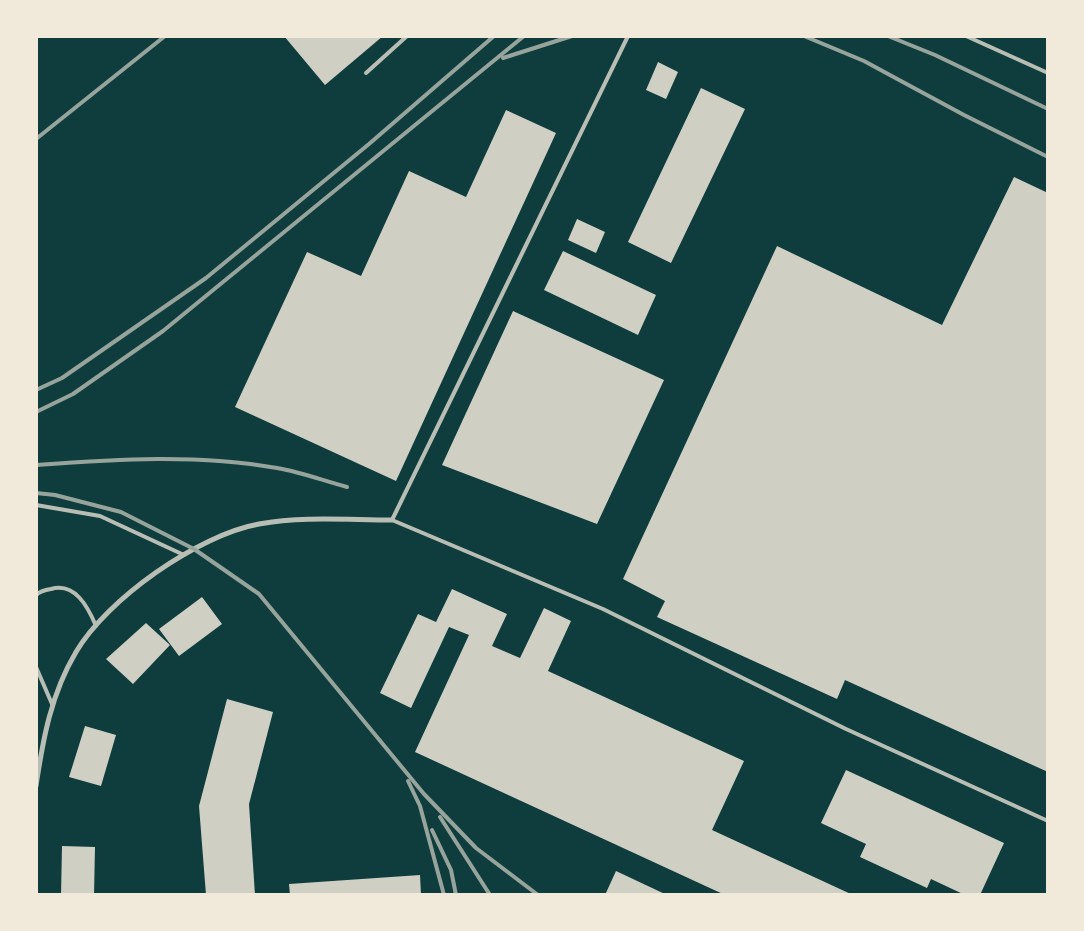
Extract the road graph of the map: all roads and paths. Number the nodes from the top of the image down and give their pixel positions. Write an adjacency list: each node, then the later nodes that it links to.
1 (407, 36): 4 (lane)
2 (628, 36): 7 (lane)
3 (966, 36): 5 (lane)
4 (366, 73)
5 (1048, 73)
6 (36, 505): 8 (lane)
7 (392, 520): 8 (street); 14 (lane)
8 (184, 555): 10 (street)
9 (36, 595): 10 (lane)
10 (96, 626): 12 (street)
11 (36, 667): 12 (lane)
12 (52, 704): 13 (street)
13 (36, 786)
14 (1048, 821)

